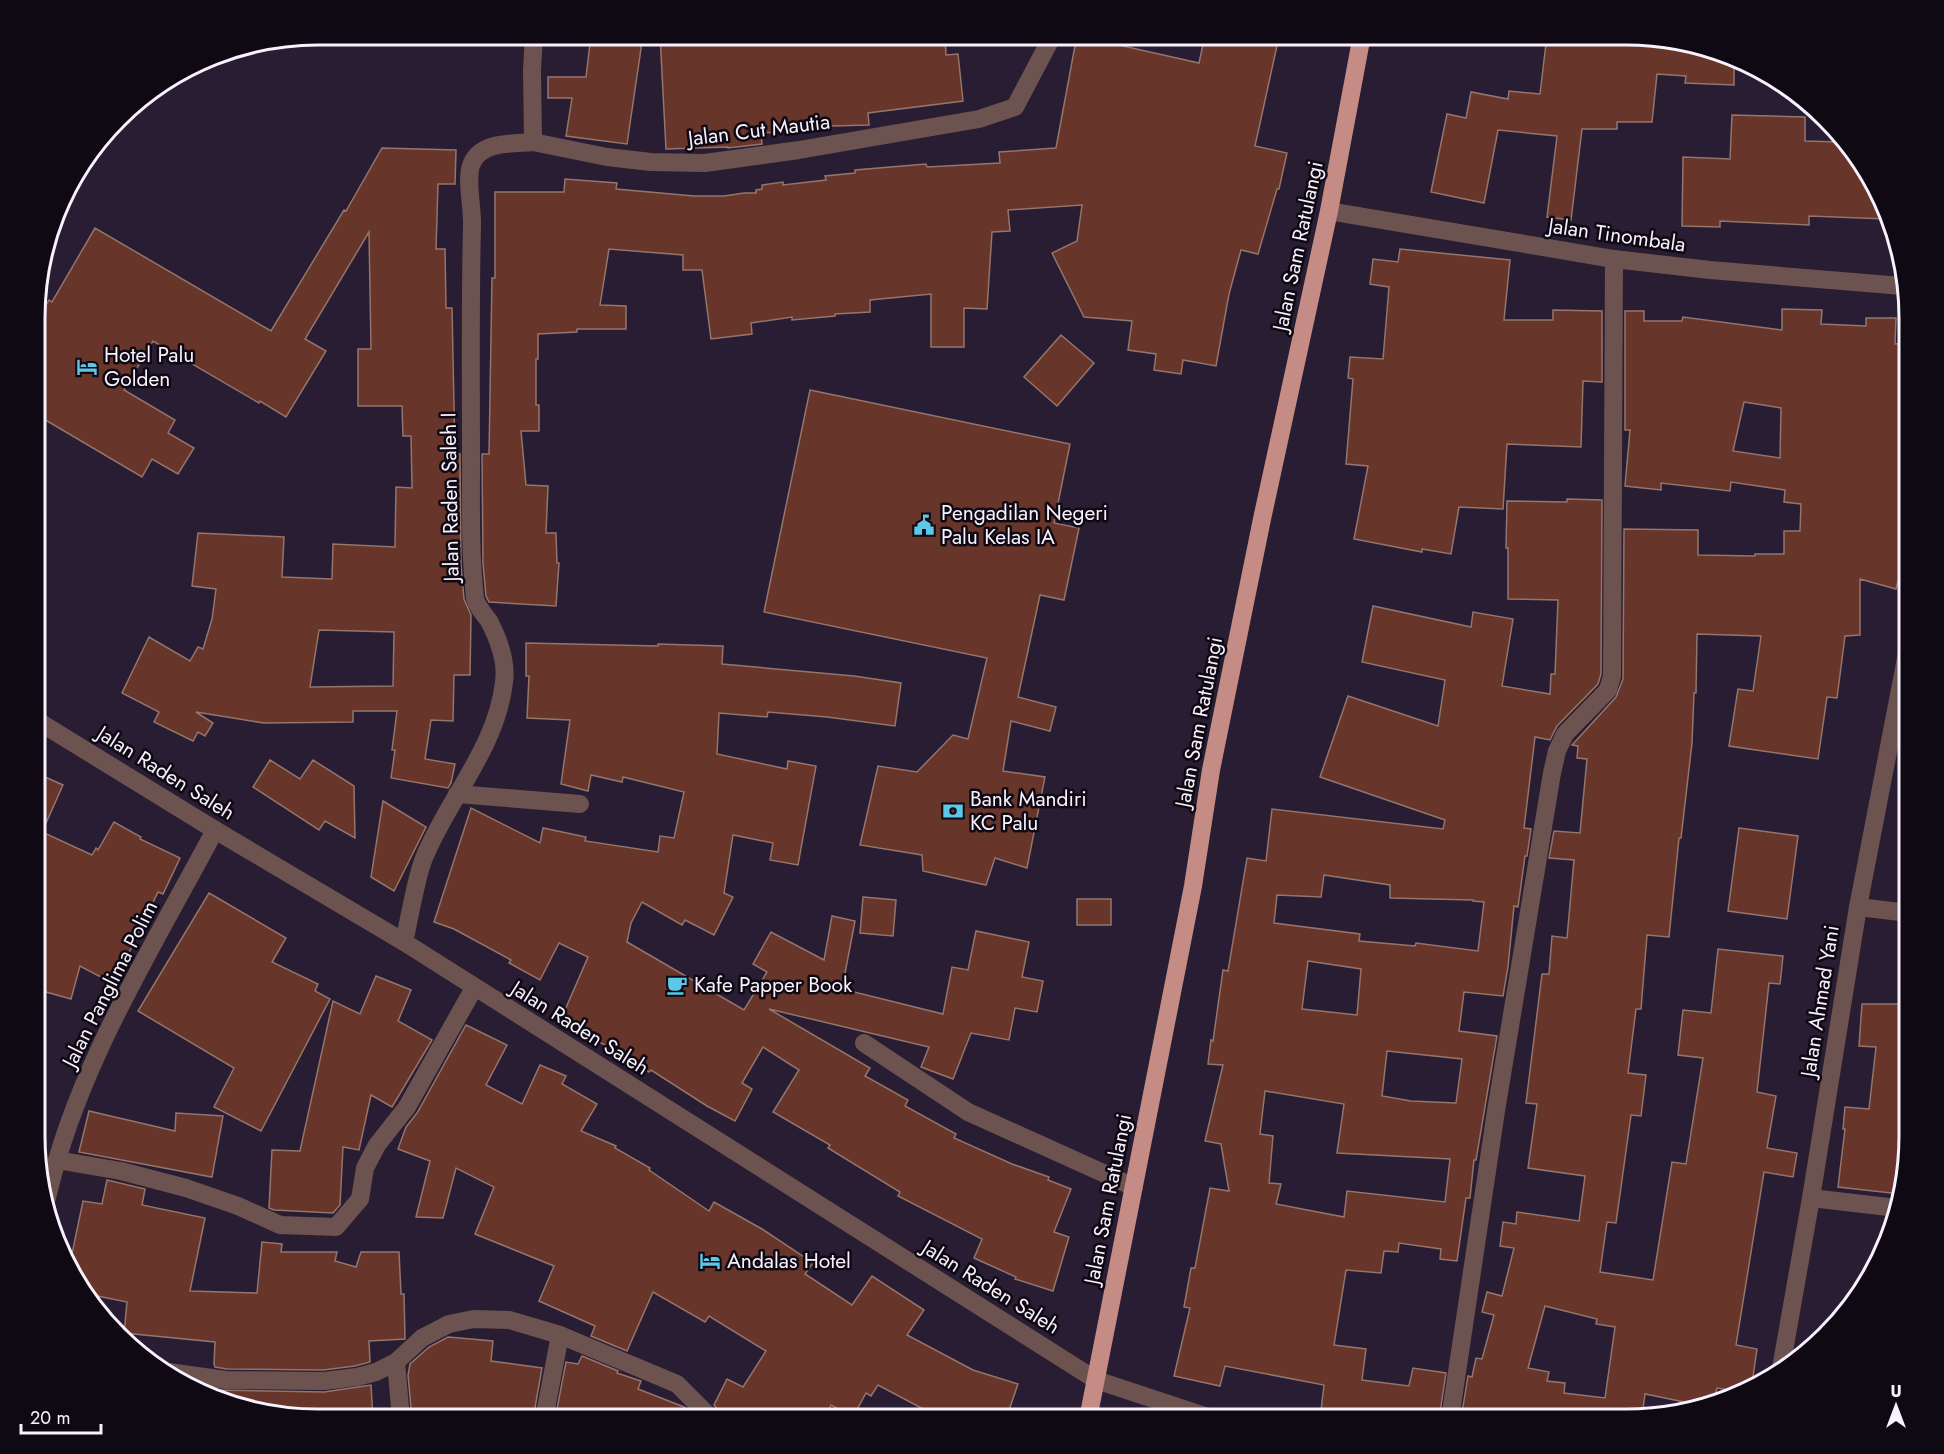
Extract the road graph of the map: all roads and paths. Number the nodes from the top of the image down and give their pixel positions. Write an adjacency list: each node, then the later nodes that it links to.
1 (533, 45): 4 (street)
2 (1048, 45): 4 (street, Jalan Cut Mautia)
3 (1360, 45): 5 (highway, Jalan Sam Ratulangi)
4 (533, 142): 10 (street, Jalan Raden Saleh I)
5 (1329, 211): 6 (street, Jalan Tinombala); 19 (highway, Jalan Sam Ratulangi)
6 (1614, 260): 7 (street, Jalan Tinombala); 33 (street)
7 (1897, 286)
8 (1899, 697): 13 (street, Jalan Ahmad Yani)
9 (45, 726): 12 (street, Jalan Raden Saleh)
10 (457, 794): 11 (street); 15 (street, Jalan Raden Saleh I)
11 (580, 804)
12 (215, 830): 15 (street, Jalan Raden Saleh); 18 (street, Jalan Panglima Polim)
13 (1858, 908): 14 (street); 21 (street, Jalan Ahmad Yani)
14 (1899, 912)
15 (404, 942): 16 (street, Jalan Raden Saleh)
16 (474, 988): 18 (street); 27 (street, Jalan Raden Saleh)
17 (864, 1043): 19 (street)
18 (57, 1160): 20 (street, Jalan Panglima Polim)
19 (1134, 1187): 27 (highway, Jalan Sam Ratulangi)
20 (50, 1188)
21 (1811, 1198): 22 (street); 24 (street, Jalan Ahmad Yani)
22 (1890, 1207)
23 (560, 1335): 25 (street); 29 (street); 30 (street)
24 (1782, 1360)
25 (396, 1362): 26 (street); 28 (street)
26 (185, 1374)
27 (1096, 1380): 31 (highway, Jalan Sam Ratulangi); 32 (street, Jalan Raden Saleh)
28 (400, 1409)
29 (546, 1409)
30 (702, 1409)
31 (1090, 1409)
32 (1184, 1409)
33 (1451, 1409)

